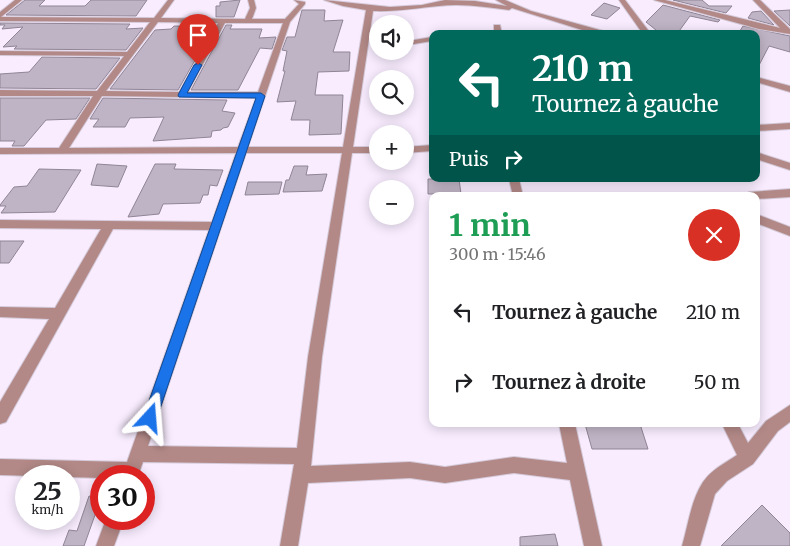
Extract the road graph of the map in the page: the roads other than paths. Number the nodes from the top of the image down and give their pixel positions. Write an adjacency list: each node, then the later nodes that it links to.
1 (19, 0): 16 (street)
2 (172, 0): 19 (street)
3 (251, 0): 21 (street)
4 (327, 0): 13 (street)
5 (453, 0): 12 (street)
6 (500, 0): 15 (street)
7 (622, 0): 26 (street)
8 (657, 0): 14 (street)
9 (689, 0): 14 (street)
10 (756, 0): 23 (street)
11 (303, 1): 22 (street)
12 (439, 4): 13 (street); 15 (street)
13 (370, 9): 17 (street)
14 (699, 11): 24 (street)
15 (529, 12): 25 (street)
16 (0, 15)
17 (370, 15)
18 (0, 19): 19 (street)
19 (156, 20): 20 (street); 32 (street)
20 (222, 21): 21 (street); 37 (street)
21 (248, 21): 22 (street)
22 (287, 21): 38 (street)
23 (786, 26): 24 (street); 27 (street)
24 (762, 27): 27 (street)
25 (590, 30)
26 (643, 30)
27 (790, 32)
28 (429, 40): 29 (street)
29 (414, 42)
30 (369, 49): 45 (street)
31 (0, 53): 32 (street)
32 (130, 54): 36 (street)
33 (760, 80): 34 (street)
34 (790, 89)
35 (0, 94): 36 (street)
36 (99, 94): 37 (street); 44 (street)
37 (182, 95): 38 (street)
38 (261, 96): 42 (street)
39 (790, 126): 40 (street)
40 (760, 128)
41 (429, 148): 43 (street)
42 (243, 149): 44 (street); 45 (street); 55 (street)
43 (414, 149)
44 (63, 150): 47 (street)
45 (346, 150): 46 (street); 64 (street)
46 (369, 150)
47 (0, 151)
48 (760, 156): 49 (street)
49 (790, 167)
50 (790, 193): 51 (street)
51 (760, 195)
52 (760, 220): 56 (street)
53 (0, 224): 54 (street)
54 (110, 224): 55 (street); 58 (street)
55 (216, 226): 63 (street)
56 (790, 232)
57 (0, 312): 58 (street)
58 (58, 314): 60 (street)
59 (790, 412): 65 (street)
60 (0, 417)
61 (568, 427): 69 (street)
62 (732, 427): 65 (street)
63 (138, 454): 64 (street); 66 (street)
64 (304, 456): 70 (street)
65 (747, 458): 75 (street)
66 (134, 465)
67 (0, 467): 68 (street)
68 (90, 471)
69 (577, 472): 70 (street); 74 (street)
70 (300, 475): 73 (street)
71 (111, 530): 72 (street)
72 (105, 546)
73 (289, 546)
74 (593, 546)
75 (691, 546)

